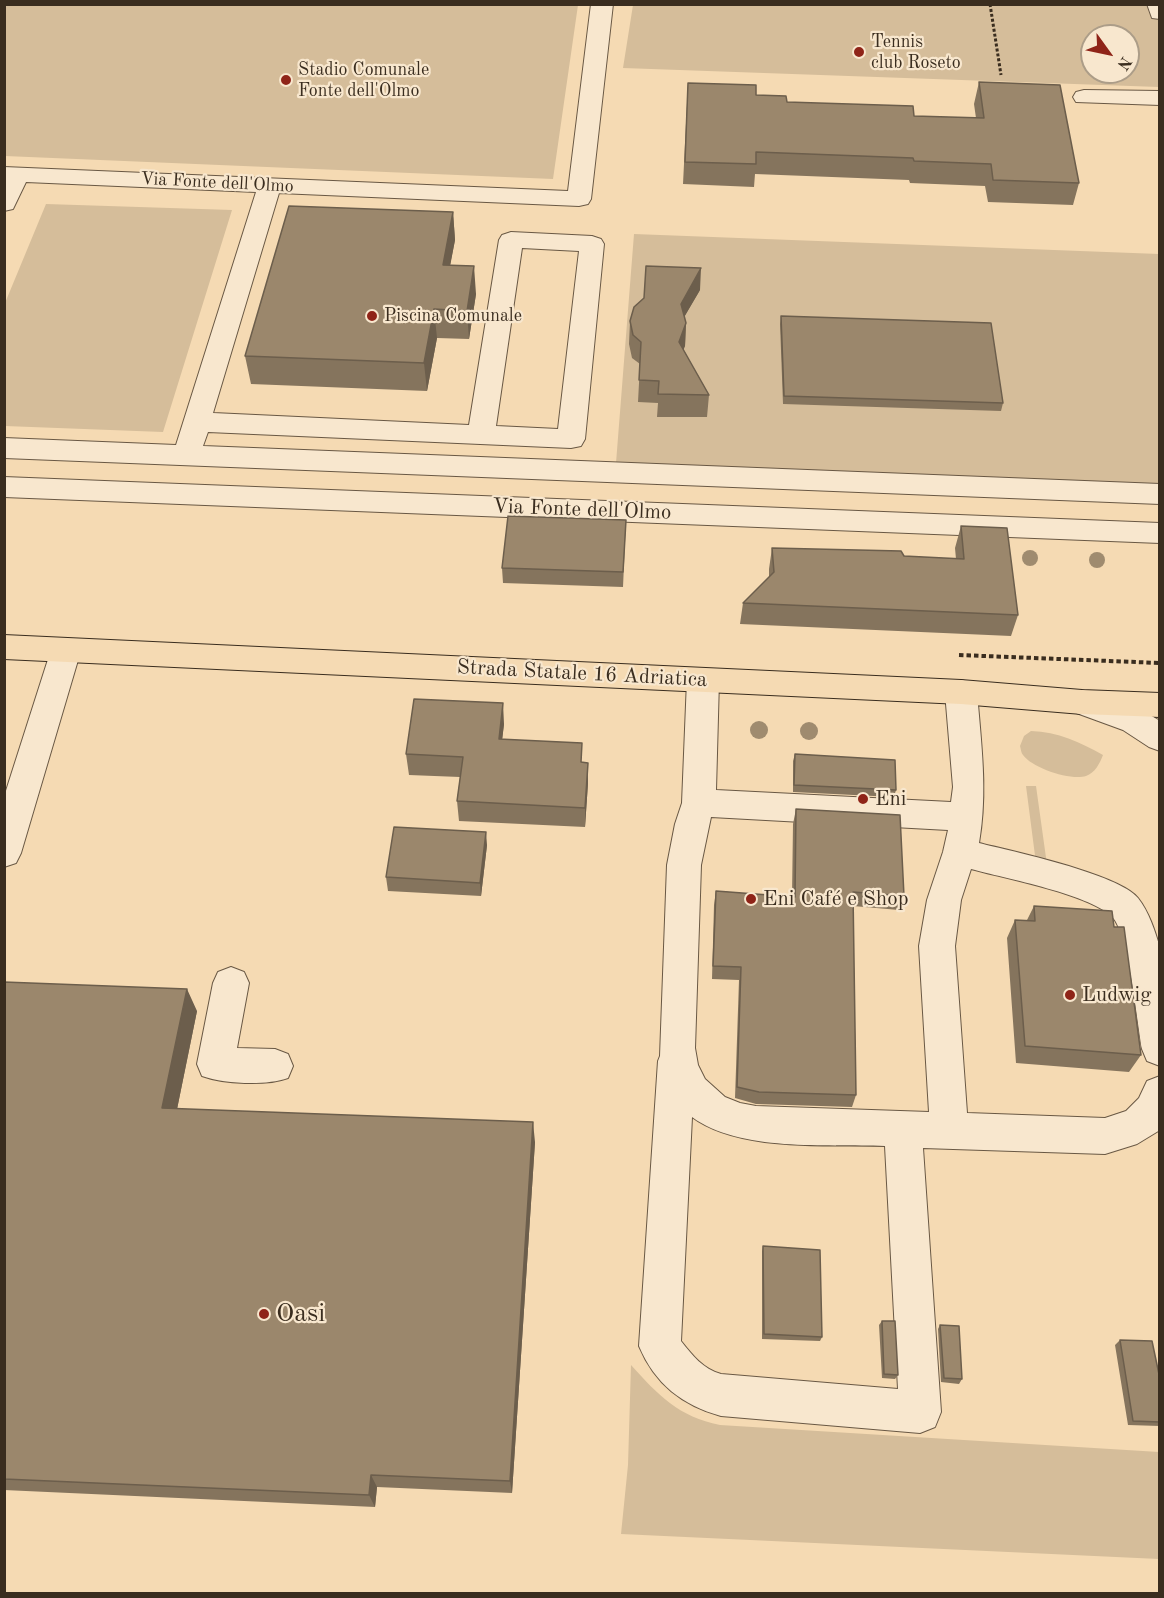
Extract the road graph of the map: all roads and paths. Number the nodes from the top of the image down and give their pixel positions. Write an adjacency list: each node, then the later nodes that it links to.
1 (602, 4): 9 (street, Via Fonte dell'Olmo)
2 (990, 4): 5 (path)
3 (1157, 4): 4 (street)
4 (1160, 13)
5 (1001, 75)
6 (1084, 97): 7 (street)
7 (1160, 98)
8 (11, 174): 9 (street, Via Fonte dell'Olmo); 10 (street, Via Fonte dell'Olmo)
9 (270, 185): 11 (street)
10 (4, 204)
11 (197, 422): 12 (street); 15 (street)
12 (481, 435): 13 (street); 13 (street)
13 (571, 439): 16 (street)
14 (4, 448): 15 (street, Via Fonte dell'Olmo)
15 (186, 456): 16 (street, Via Fonte dell'Olmo)
16 (569, 471): 18 (street, Via Fonte dell'Olmo)
17 (4, 487): 19 (street, Via Fonte dell'Olmo)
18 (1160, 494)
19 (1160, 533)
20 (4, 647): 21 (main road, Strada Statale 16 Adriatica)
21 (66, 650): 22 (main road, Strada Statale 16 Adriatica); 30 (street)
22 (703, 680): 23 (main road, Strada Statale 16 Adriatica); 27 (street)
23 (961, 692): 24 (main road, Strada Statale 16 Adriatica); 28 (street)
24 (1082, 702): 25 (main road, Strada Statale 16 Adriatica); 26 (street)
25 (1160, 705)
26 (1160, 738)
27 (699, 803): 28 (street); 32 (street)
28 (967, 817): 29 (street)
29 (960, 852): 33 (street); 37 (street)
30 (4, 853)
31 (231, 983): 34 (street)
32 (676, 1048): 36 (street); 36 (street)
33 (1160, 1049)
34 (275, 1066)
35 (1160, 1093): 37 (street)
36 (903, 1129): 37 (street)
37 (949, 1130)

